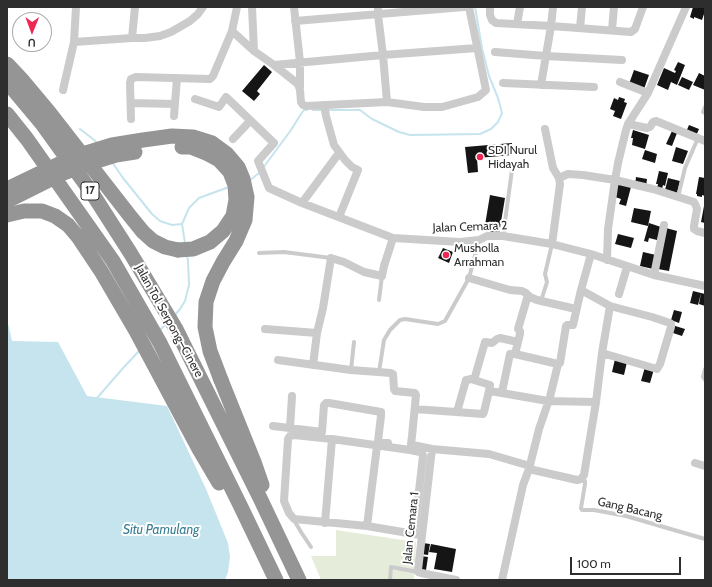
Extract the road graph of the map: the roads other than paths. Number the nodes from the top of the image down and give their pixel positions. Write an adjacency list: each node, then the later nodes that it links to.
1 (76, 7): 24 (street)
2 (135, 7): 23 (street)
3 (203, 7): 23 (street)
4 (237, 7): 22 (street)
5 (252, 7): 26 (street)
6 (294, 7): 17 (street)
7 (464, 7): 16 (street)
8 (469, 7): 25 (street)
9 (490, 7): 18 (street)
10 (520, 7): 18 (street)
11 (553, 7): 19 (street)
12 (582, 7): 20 (street)
13 (614, 7): 21 (street)
14 (643, 7): 21 (street)
15 (686, 7): 42 (street)
16 (378, 11): 17 (street); 28 (street)
17 (295, 21): 31 (street)
18 (517, 24): 19 (street)
19 (551, 26): 20 (street); 29 (street)
20 (580, 28): 21 (street)
21 (612, 30)
22 (232, 31): 26 (street); 34 (street)
23 (132, 38): 24 (street)
24 (74, 42): 41 (street)
25 (477, 48): 28 (street); 44 (street)
26 (254, 51): 33 (street)
27 (495, 52): 29 (street)
28 (383, 55): 31 (street); 44 (street)
29 (546, 56): 30 (street); 38 (street)
30 (622, 60)
31 (300, 62): 33 (street); 39 (street)
32 (7, 64): 64 (highway, bridge)
33 (274, 65): 39 (street)
34 (177, 78): 45 (street); 46 (street)
35 (7, 82): 128 (highway, Jalan Tol Serpong–Cinere / 17)
36 (620, 82): 42 (street)
37 (504, 83): 38 (street)
38 (540, 85): 40 (street)
39 (300, 87): 47 (street)
40 (594, 87)
41 (63, 90)
42 (648, 93): 54 (street)
43 (195, 99): 53 (street)
44 (387, 102): 47 (street)
45 (131, 103): 46 (street); 52 (street)
46 (175, 104): 51 (street)
47 (324, 105): 58 (street)
48 (705, 107): 49 (lane)
49 (705, 113)
50 (7, 114): 90 (highway, Jalan Tol Serpong–Cinere / 17)
51 (174, 116)
52 (131, 119)
53 (250, 121): 56 (street); 65 (street, Jalan Cemara 2)
54 (628, 124): 57 (street); 61 (street)
55 (545, 129): 60 (street)
56 (233, 139)
57 (701, 139): 63 (lane)
58 (339, 153): 65 (street); 67 (street)
59 (512, 170): 70 (lane)
60 (559, 178): 61 (street); 73 (street)
61 (615, 180): 63 (street); 77 (street)
62 (7, 189): 128 (highway, bridge)
63 (677, 197): 69 (street)
64 (7, 201)
65 (302, 202): 67 (street, Jalan Cemara 2)
66 (7, 215): 90 (highway)
67 (339, 217): 71 (street, Jalan Cemara 2)
68 (664, 225): 79 (street)
69 (705, 233)
70 (503, 236): 72 (street, Jalan Cemara 2); 73 (street, Jalan Cemara 2)
71 (393, 238): 72 (street, Jalan Cemara 2); 80 (street)
72 (479, 240): 81 (lane)
73 (552, 244): 75 (street, Jalan Cemara 2); 87 (lane)
74 (259, 253): 76 (lane)
75 (591, 254): 77 (street, Jalan Cemara 2); 83 (street)
76 (331, 258): 80 (street); 92 (street)
77 (607, 260): 78 (street, Jalan Cemara 2)
78 (627, 267): 79 (street, Jalan Cemara 2); 84 (street)
79 (654, 275): 82 (street, Jalan Cemara 2)
80 (382, 276): 86 (lane)
81 (469, 278): 85 (street); 102 (lane)
82 (705, 286)
83 (581, 290): 88 (street); 89 (street)
84 (619, 294)
85 (528, 295): 87 (street); 94 (street)
86 (379, 300)
87 (541, 301): 89 (street)
88 (610, 306): 95 (street); 95 (street)
89 (576, 309): 98 (street)
90 (142, 326): 129 (highway); 129 (highway, Jalan Tol Serpong–Cinere / 17)
91 (265, 329): 92 (street)
92 (317, 333): 99 (street)
93 (354, 342): 101 (lane)
94 (518, 342): 96 (street); 103 (street)
95 (602, 353): 109 (street)
96 (515, 354): 98 (street); 106 (street)
97 (278, 360): 99 (street)
98 (558, 364): 108 (street)
99 (313, 365): 101 (street)
100 (705, 369): 104 (lane)
101 (350, 370): 102 (street)
102 (379, 372): 110 (street)
103 (474, 380): 105 (street); 111 (street)
104 (705, 380)
105 (489, 391): 106 (street); 111 (street)
106 (502, 392): 108 (street)
107 (292, 396): 113 (street)
108 (548, 401): 109 (street); 120 (street)
109 (596, 402): 121 (street)
110 (415, 409): 111 (street); 115 (street)
111 (457, 412)
112 (273, 426): 113 (street)
113 (290, 428): 115 (street)
114 (332, 439): 116 (street); 122 (street); 123 (street)
115 (413, 445): 117 (street)
116 (377, 446): 124 (street); 125 (street)
117 (432, 449): 120 (street); 125 (street, Jalan Cemara 1)
118 (695, 463): 119 (street)
119 (705, 466)
120 (529, 468): 121 (street); 135 (street)
121 (582, 478): 126 (lane, Gang Bacang)
122 (294, 519): 123 (street); 127 (lane)
123 (325, 523): 124 (street)
124 (367, 526): 125 (street)
125 (418, 535): 130 (street, Jalan Cemara 1)
126 (705, 539)
127 (311, 547)
128 (286, 553): 132 (highway, Jalan Tol Serpong–Cinere / 17)
129 (269, 566): 131 (highway, Jalan Tol Serpong–Cinere / 17)
130 (418, 572): 133 (lane); 134 (street, Jalan Cemara 1)
131 (276, 580)
132 (299, 580)
133 (390, 580)
134 (456, 580)
135 (502, 580)

